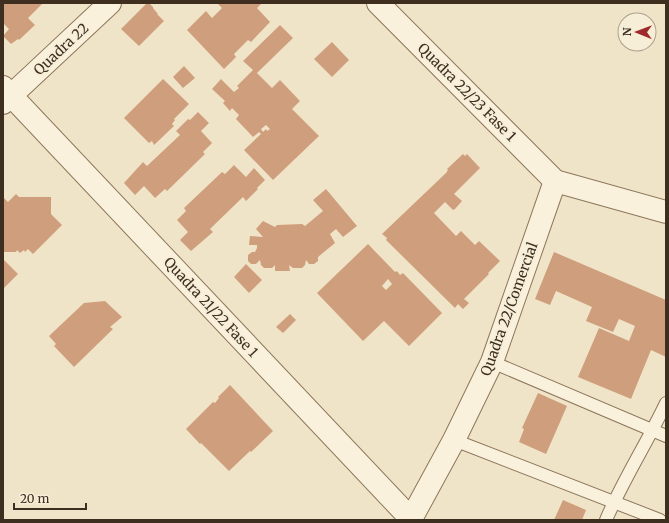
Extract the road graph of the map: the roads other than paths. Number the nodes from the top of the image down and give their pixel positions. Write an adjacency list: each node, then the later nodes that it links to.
1 (110, 3): 3 (street, Quadra 22)
2 (378, 3): 4 (street, Quadra 22/23 Fase 1)
3 (6, 95): 12 (street, Quadra 21/22 Fase 1)
4 (556, 181): 5 (street); 6 (street, Quadra 22/Comercial)
5 (666, 212)
6 (492, 362): 8 (lane); 10 (street, Quadra 22/Comercial)
7 (666, 403): 8 (lane)
8 (653, 430): 9 (lane); 11 (lane)
9 (666, 436)
10 (454, 440): 11 (lane); 12 (street, Quadra 22/Comercial)
11 (614, 502): 13 (lane); 14 (lane)
12 (412, 520)
13 (606, 520)
14 (660, 520)

